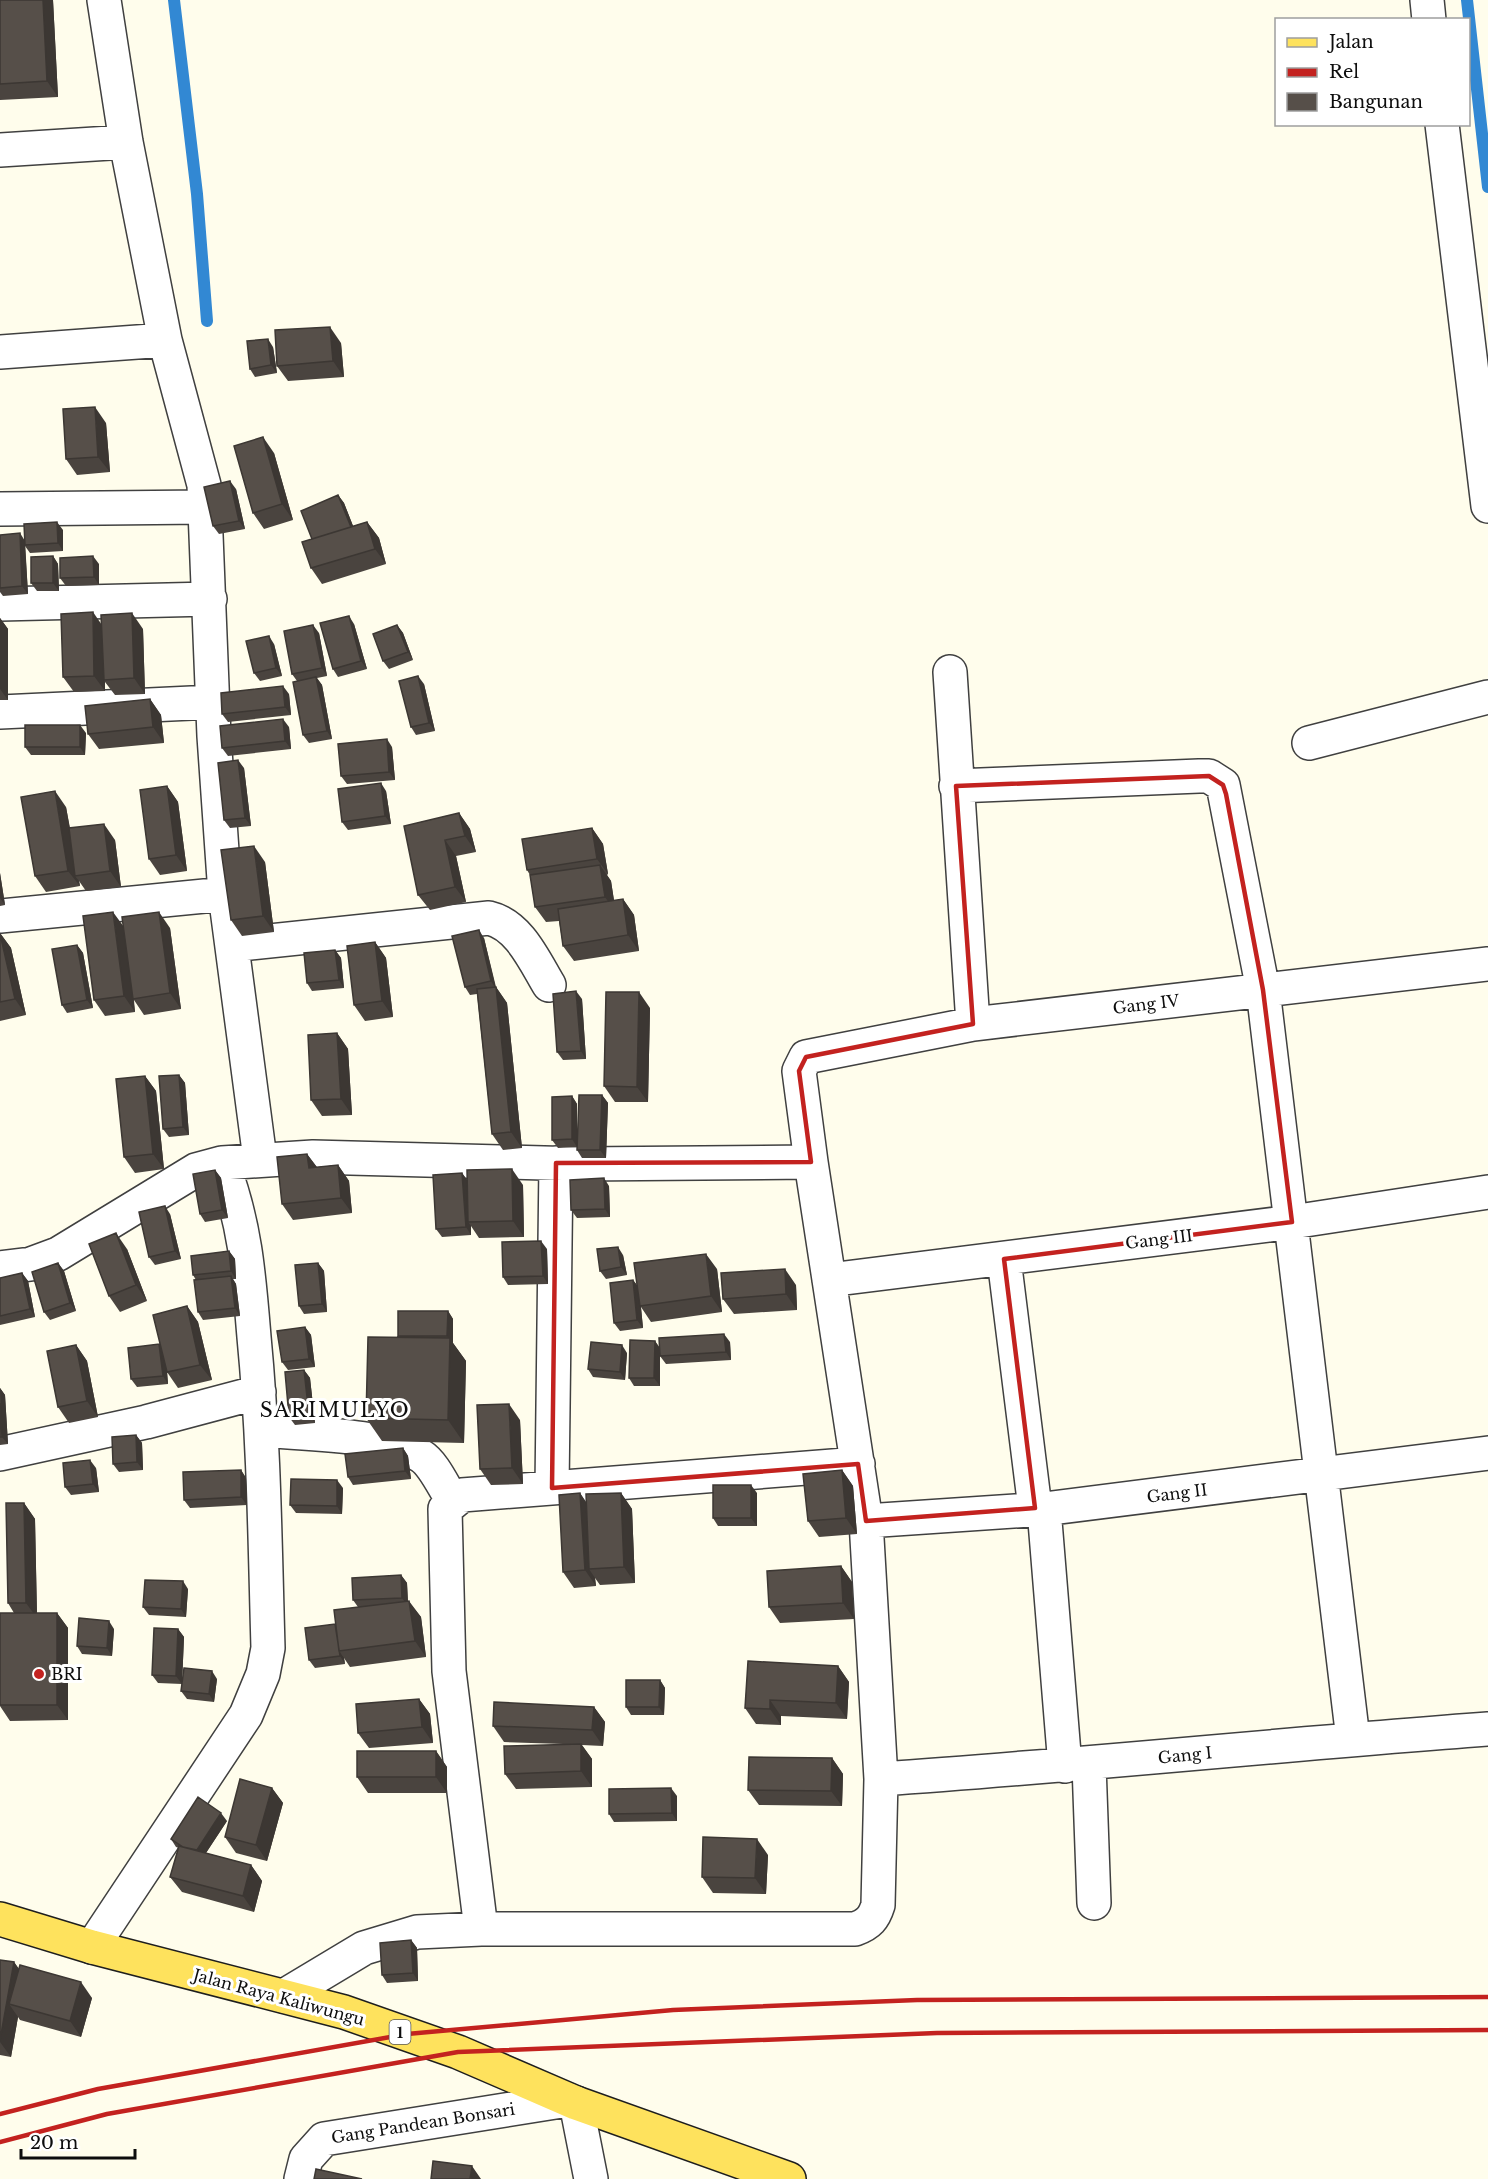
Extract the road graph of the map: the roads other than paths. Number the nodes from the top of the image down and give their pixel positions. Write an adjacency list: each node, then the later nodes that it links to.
1 (104, 0): 5 (street)
2 (1427, 0): 3 (street)
3 (1429, 18)
4 (1442, 126): 9 (street)
5 (126, 142): 6 (street); 7 (street)
6 (0, 150)
7 (165, 340): 8 (street); 10 (street)
8 (0, 352)
9 (1488, 506)
10 (205, 507): 11 (street); 12 (street)
11 (0, 509)
12 (210, 599): 13 (street); 16 (street)
13 (0, 604)
14 (950, 672): 19 (street)
15 (1488, 697): 18 (street)
16 (213, 702): 17 (street); 20 (street)
17 (0, 712)
18 (1309, 743)
19 (956, 786): 25 (street); 26 (street)
20 (225, 894): 21 (street); 22 (street)
21 (0, 916)
22 (232, 945): 24 (street); 27 (street)
23 (1488, 964): 25 (street, Gang IV)
24 (549, 985)
25 (1263, 990): 26 (street, Gang IV); 31 (street)
26 (973, 1024): 28 (street, Gang IV)
27 (239, 1161): 29 (street); 33 (street); 35 (street)
28 (811, 1162): 29 (street); 34 (street)
29 (556, 1163): 41 (street)
30 (1488, 1192): 31 (street, Gang III)
31 (1292, 1222): 32 (street, Gang III); 40 (street)
32 (1004, 1259): 34 (street, Gang III); 43 (street)
33 (0, 1268)
34 (829, 1280): 39 (street)
35 (259, 1392): 36 (street); 37 (street)
36 (261, 1430): 42 (street); 52 (street)
37 (0, 1454)
38 (1488, 1454): 40 (street, Gang II)
39 (858, 1464): 41 (street); 44 (street)
40 (1323, 1474): 43 (street, Gang II); 46 (street)
41 (552, 1488): 42 (street)
42 (453, 1501): 51 (street)
43 (1039, 1509): 44 (street, Gang II); 47 (street)
44 (866, 1521): 48 (street)
45 (1488, 1730): 46 (street, Gang I)
46 (1353, 1739): 47 (street, Gang I)
47 (1077, 1766): 48 (street, Gang I); 49 (street)
48 (881, 1779): 51 (street)
49 (1094, 1903)
50 (0, 1919): 52 (main road, Jalan Raya Kaliwungu / 1)
51 (481, 1929): 53 (street)
52 (92, 1947): 53 (main road, Jalan Raya Kaliwungu / 1)
53 (284, 1996): 54 (main road, Jalan Raya Kaliwungu / 1)
54 (572, 2101): 55 (street, Gang Pandean Bonsari); 56 (street); 57 (main road, Jalan Raya Kaliwungu / 1)
55 (301, 2179)
56 (591, 2179)
57 (789, 2179)

